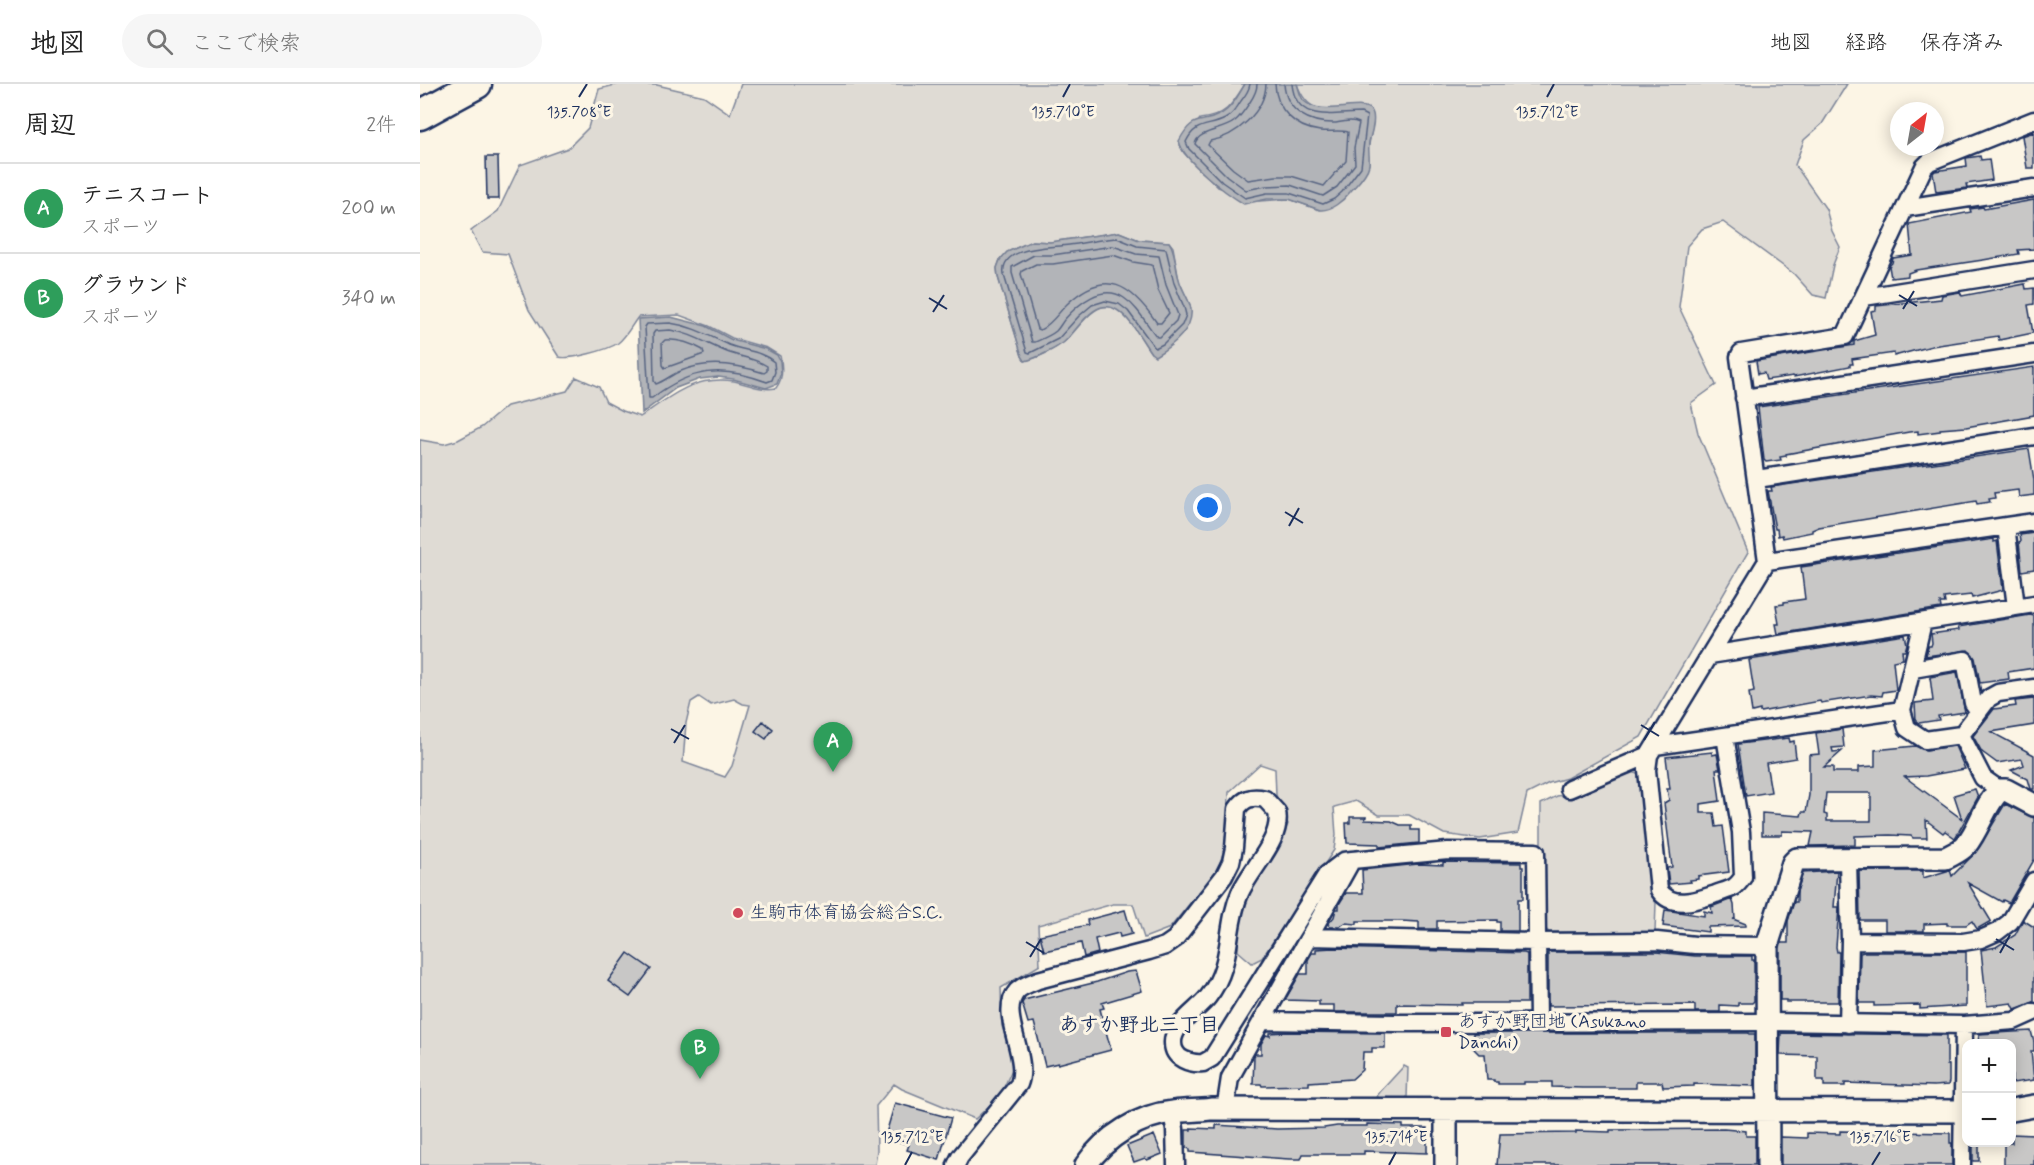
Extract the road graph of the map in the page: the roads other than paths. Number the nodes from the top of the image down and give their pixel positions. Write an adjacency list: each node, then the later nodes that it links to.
1 (477, 84): 2 (highway)
2 (420, 115)
3 (2034, 120): 5 (street)
4 (2034, 188): 5 (street)
5 (1905, 208): 7 (street)
6 (2034, 270): 7 (street)
7 (1864, 297): 9 (street)
8 (2034, 354): 9 (street)
9 (1744, 398): 11 (street)
10 (2034, 436): 11 (street)
11 (1757, 479): 14 (street)
12 (2034, 522): 13 (street)
13 (2006, 526): 14 (street); 16 (street)
14 (1767, 561): 18 (street)
15 (2034, 604): 16 (street)
16 (2016, 607): 17 (street)
17 (1923, 621): 18 (street); 19 (street)
18 (1710, 655): 25 (street)
19 (1913, 669): 21 (street); 22 (street)
20 (2034, 688): 22 (street)
21 (1902, 710): 23 (street); 24 (street)
22 (1978, 710): 23 (street)
23 (1961, 735): 27 (street)
24 (1725, 736): 25 (street); 25 (street)
25 (1652, 751): 26 (street)
26 (1569, 789)
27 (2000, 790): 28 (street); 30 (street)
28 (2034, 805)
29 (1352, 860): 32 (street); 34 (street); 51 (street)
30 (1848, 860): 33 (street); 35 (street)
31 (2034, 881): 33 (street)
32 (1309, 937): 34 (street); 37 (street)
33 (1850, 941): 40 (street)
34 (1535, 942): 35 (street); 38 (street)
35 (1767, 946): 39 (street)
36 (2034, 1012): 41 (street)
37 (1263, 1021): 38 (street); 45 (street)
38 (1538, 1022): 39 (street)
39 (1767, 1022): 40 (street); 47 (street)
40 (1848, 1023): 41 (street)
41 (1964, 1024): 42 (street)
42 (1964, 1093)
43 (2034, 1106): 44 (street)
44 (2016, 1109)
45 (1225, 1110): 46 (street); 49 (street)
46 (1446, 1110): 47 (street); 54 (street)
47 (1768, 1110): 48 (street); 55 (street)
48 (1962, 1111)
49 (1172, 1112): 52 (street); 53 (street)
50 (1963, 1147): 56 (street)
51 (956, 1165)
52 (1086, 1165)
53 (1176, 1165)
54 (1446, 1165)
55 (1768, 1165)
56 (1962, 1165)

